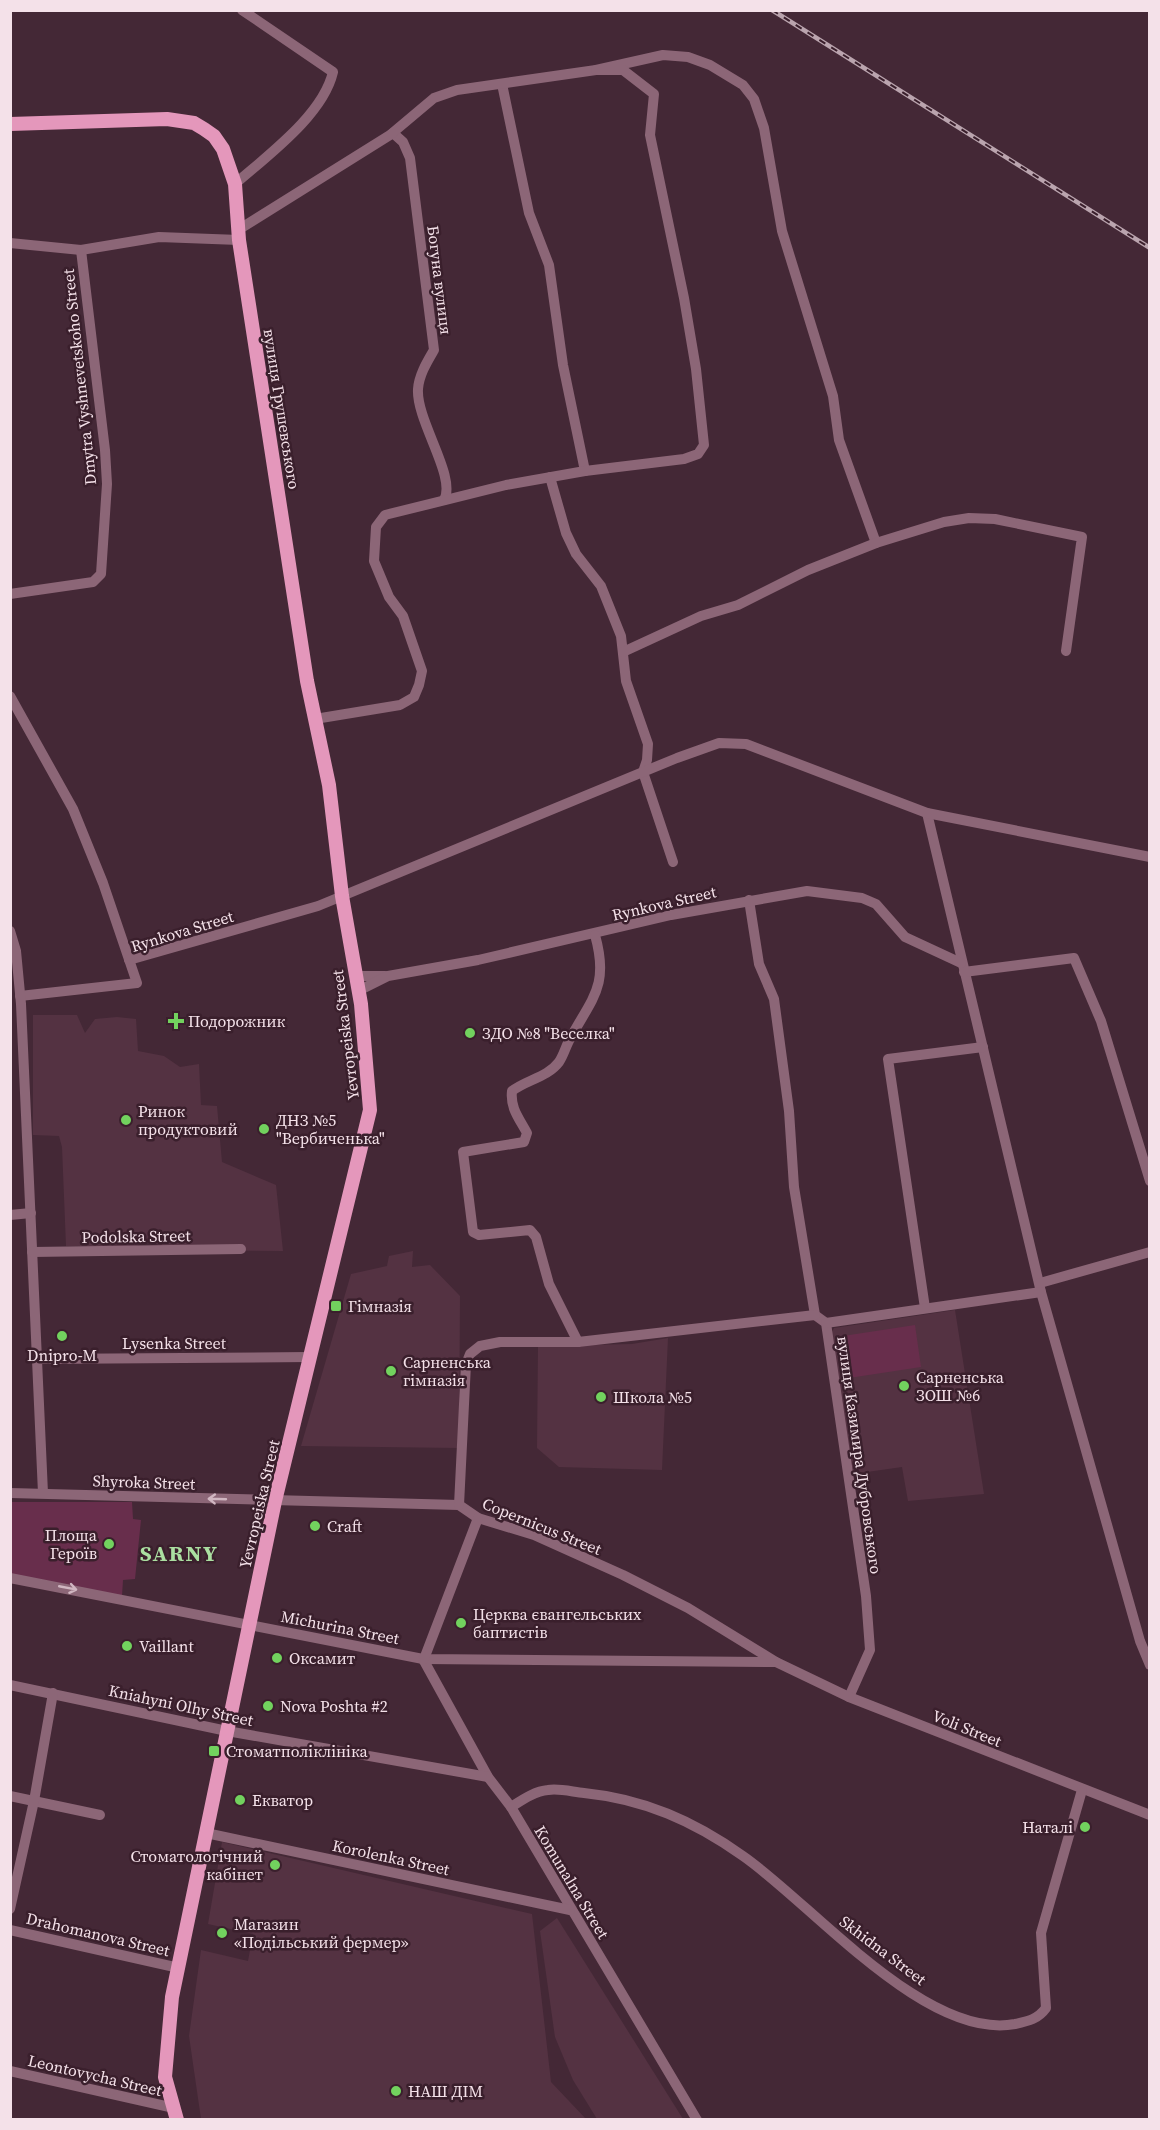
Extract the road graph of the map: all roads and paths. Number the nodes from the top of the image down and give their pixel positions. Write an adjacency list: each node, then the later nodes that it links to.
1 (243, 10): 6 (street)
2 (596, 70): 3 (street); 10 (street); 13 (street)
3 (502, 84): 5 (street); 10 (street)
4 (10, 124): 6 (main road, вулиця Грушевського)
5 (393, 133): 7 (street); 12 (street, Богуна вулиця)
6 (235, 183): 7 (main road, вулиця Грушевського)
7 (238, 235): 9 (street); 18 (main road, вулиця Грушевського)
8 (10, 243): 9 (street)
9 (81, 250): 14 (street, Dmytra Vyshnevetskoho Street)
10 (585, 471): 11 (street)
11 (550, 477): 12 (street); 16 (street)
12 (444, 500): 18 (street)
13 (876, 543): 15 (street); 16 (street)
14 (10, 594)
15 (1066, 651)
16 (623, 652): 19 (street)
17 (10, 696): 27 (street)
18 (315, 719): 23 (main road, вулиця Грушевського)
19 (643, 772): 20 (street, Rynkova Street); 22 (street); 23 (street, Rynkova Street)
20 (927, 813): 21 (street, Rynkova Street); 28 (street)
21 (1149, 856)
22 (673, 862)
23 (342, 896): 27 (street, Rynkova Street); 29 (main road, Yevropeiska Street)
24 (749, 900): 26 (street, Rynkova Street); 28 (street, Rynkova Street); 44 (street)
25 (10, 931): 32 (street)
26 (595, 935): 30 (street, Rynkova Street); 46 (street)
27 (129, 960): 32 (street, Rynkova Street)
28 (963, 968): 33 (street); 36 (street)
29 (356, 976): 30 (street); 31 (main road, Yevropeiska Street)
30 (388, 976): 31 (street, Rynkova Street)
31 (358, 991): 47 (main road, Yevropeiska Street)
32 (20, 996): 35 (street)
33 (982, 1047): 42 (street); 43 (street)
34 (10, 1063): 35 (street)
35 (22, 1071): 37 (street)
36 (1149, 1181)
37 (31, 1213): 38 (street); 40 (street)
38 (10, 1215)
39 (241, 1248): 40 (street, Podolska Street)
40 (32, 1252): 48 (street)
41 (1149, 1252): 42 (street)
42 (1040, 1287): 43 (street); 56 (street)
43 (926, 1308): 45 (street)
44 (815, 1315): 45 (street, вулиця Казимира Дубровського); 46 (street)
45 (826, 1323): 63 (street, вулиця Казимира Дубровського)
46 (578, 1342): 52 (street)
47 (310, 1357): 48 (street, Lysenka Street); 51 (main road, Yevropeiska Street)
48 (37, 1359): 50 (street)
49 (10, 1493): 50 (street, Shyroka Street)
50 (43, 1493): 51 (street, Shyroka Street, one-way to 50)
51 (276, 1502): 52 (street, Copernicus Street); 55 (main road, Yevropeiska Street)
52 (459, 1505): 53 (street, Copernicus Street)
53 (478, 1518): 58 (street); 59 (street, Copernicus Street)
54 (10, 1578): 55 (street, one-way to 55)
55 (250, 1624): 58 (street, Michurina Street); 64 (main road, Yevropeiska Street)
56 (1140, 1641): 57 (street); 60 (street)
57 (1149, 1649)
58 (423, 1659): 59 (street, Michurina Street); 65 (street, Komunalna Street)
59 (776, 1662): 63 (street, Voli Street)
60 (1149, 1665)
61 (10, 1685): 62 (street, Kniahyni Olhy Street)
62 (53, 1694): 64 (street, Kniahyni Olhy Street); 68 (street)
63 (849, 1697): 66 (street, Voli Street)
64 (227, 1731): 65 (street, Kniahyni Olhy Street); 72 (main road, Yevropeiska Street)
65 (488, 1777): 69 (street, Komunalna Street)
66 (1082, 1790): 69 (street, Skhidna Street); 71 (street, Voli Street)
67 (10, 1796): 68 (street)
68 (34, 1801): 70 (street); 73 (street)
69 (511, 1807): 74 (street, Komunalna Street)
70 (100, 1815)
71 (1149, 1815)
72 (206, 1833): 74 (street, Korolenka Street); 76 (main road, Yevropeiska Street)
73 (10, 1909)
74 (570, 1910): 79 (street, Komunalna Street)
75 (10, 1930): 76 (street, Drahomanova Street)
76 (179, 1968): 78 (main road, Yevropeiska Street)
77 (10, 2071): 78 (street, Leontovycha Street)
78 (176, 2114)
79 (697, 2120)

